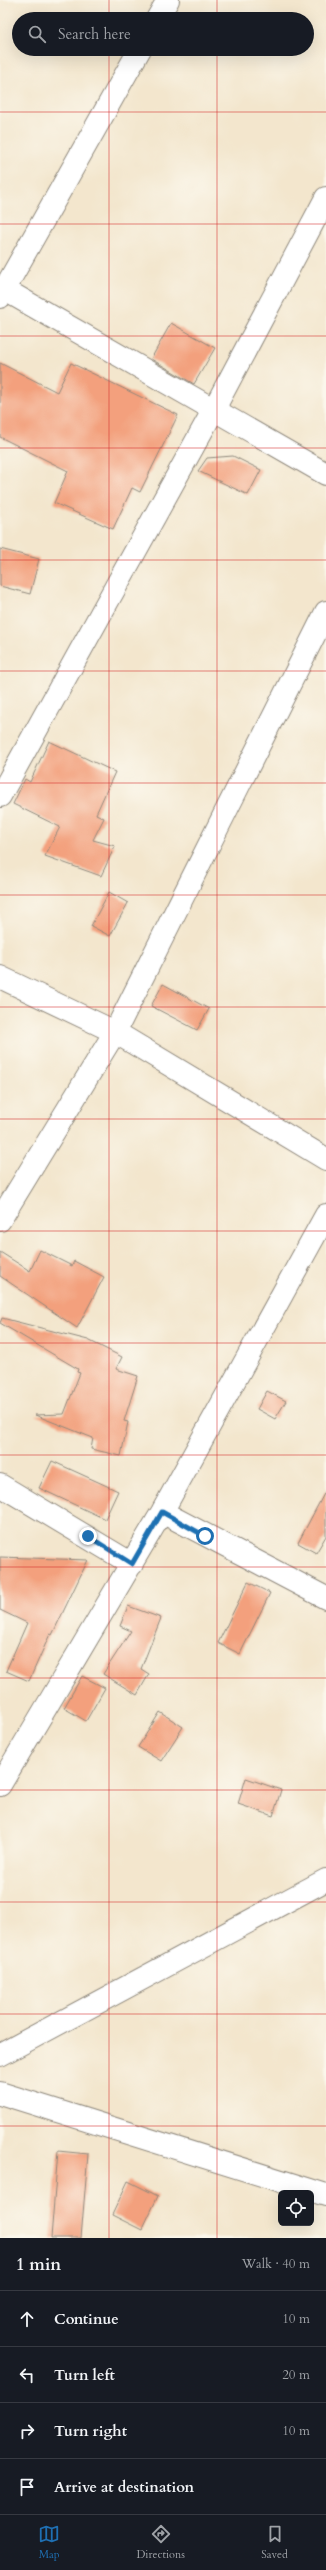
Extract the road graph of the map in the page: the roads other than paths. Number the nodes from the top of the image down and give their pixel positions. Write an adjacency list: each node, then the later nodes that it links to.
1 (168, 0): 2 (street)
2 (161, 12)
3 (136, 56): 5 (street)
4 (326, 198): 6 (street)
5 (2, 291): 6 (street)
6 (214, 410): 7 (street); 9 (street)
7 (326, 474)
8 (326, 612): 11 (street)
9 (0, 796)
10 (0, 977): 11 (street)
11 (115, 1032): 12 (street); 14 (street)
12 (326, 1159)
13 (326, 1215): 16 (street)
14 (0, 1220)
15 (0, 1485): 17 (street)
16 (162, 1512): 17 (street); 18 (street)
17 (132, 1564): 19 (street)
18 (326, 1598)
19 (0, 1785)
20 (326, 1880): 21 (street)
21 (0, 2055)
22 (0, 2093): 23 (street)
23 (326, 2195)

